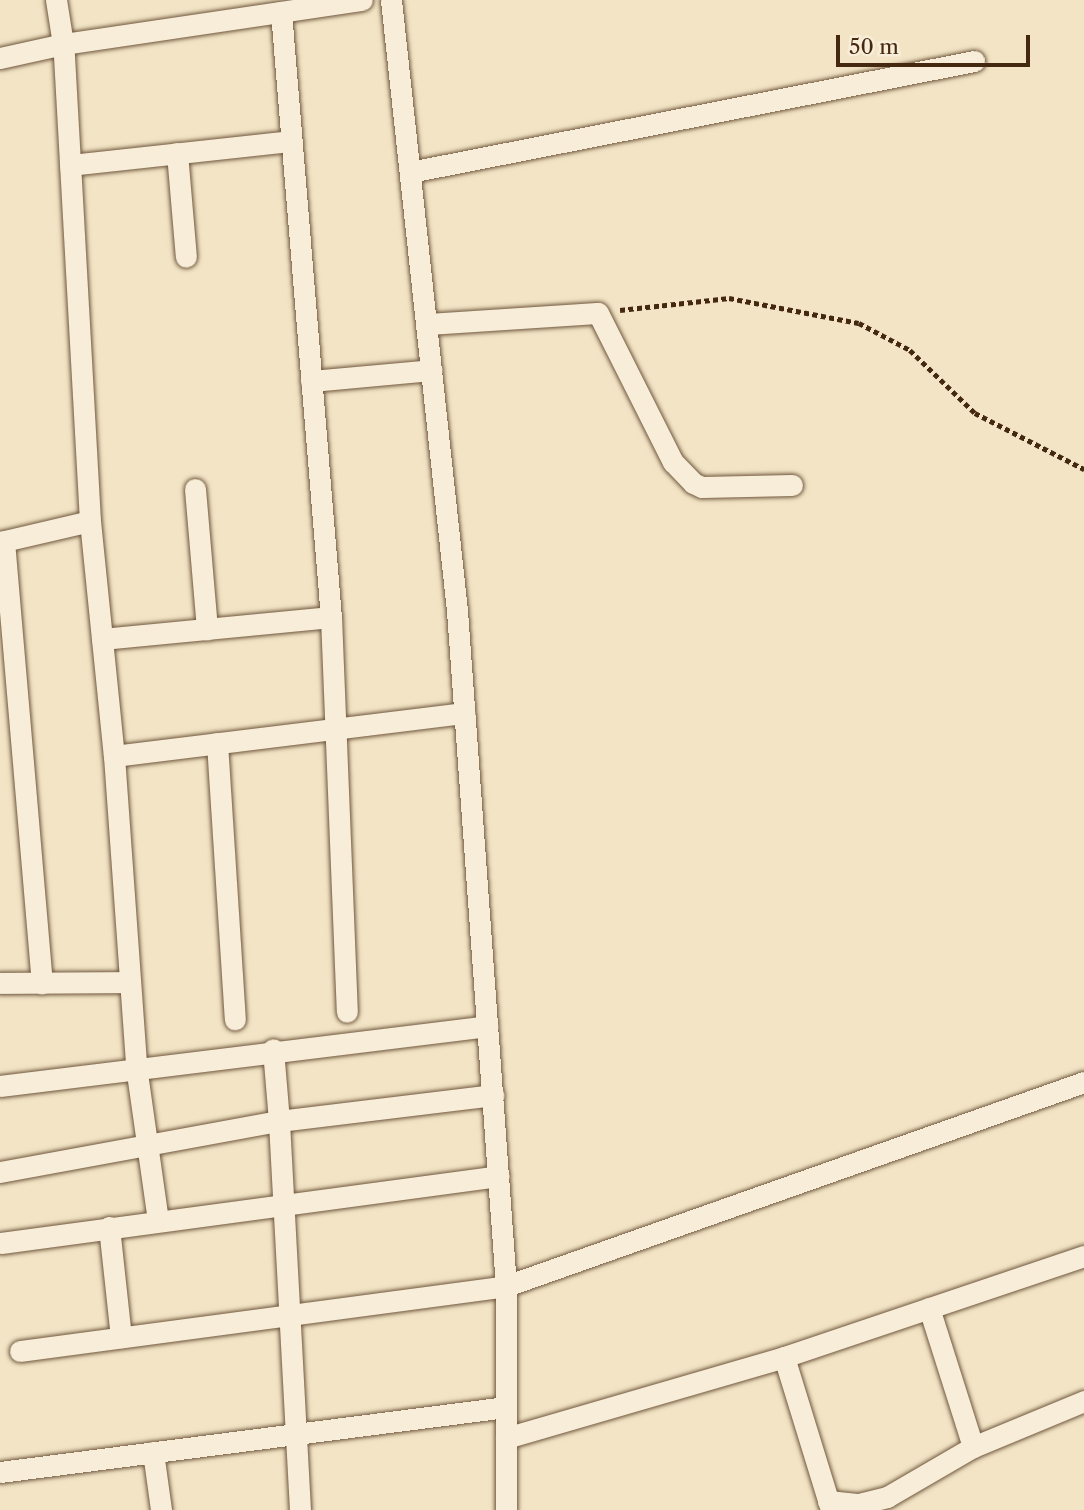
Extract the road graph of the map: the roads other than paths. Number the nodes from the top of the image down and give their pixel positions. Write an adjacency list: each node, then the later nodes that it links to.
1 (56, 0): 5 (street)
2 (362, 0): 4 (street)
3 (391, 0): 11 (street)
4 (281, 12): 5 (street); 8 (street)
5 (63, 44): 6 (street); 10 (street)
6 (0, 58)
7 (974, 61): 11 (street)
8 (291, 141): 9 (street); 15 (street)
9 (177, 153): 10 (street); 12 (street)
10 (70, 165): 18 (street)
11 (410, 172): 13 (street)
12 (186, 257)
13 (427, 324): 14 (street); 16 (street)
14 (432, 370): 15 (street); 23 (street)
15 (311, 381): 20 (street)
16 (792, 485)
17 (195, 489): 21 (street)
18 (90, 522): 19 (street); 22 (street)
19 (2, 542): 29 (street)
20 (331, 617): 21 (street); 24 (street)
21 (207, 629): 22 (street)
22 (102, 639): 26 (street)
23 (464, 713): 24 (street); 32 (street)
24 (337, 729): 25 (street); 30 (street)
25 (217, 743): 26 (street); 31 (street)
26 (114, 756): 27 (street)
27 (130, 982): 29 (street); 34 (street)
28 (0, 983): 29 (street)
29 (42, 983)
30 (347, 1012)
31 (235, 1019)
32 (487, 1026): 33 (street); 37 (street)
33 (273, 1049): 34 (street); 38 (street)
34 (136, 1066): 36 (street); 39 (street)
35 (1084, 1082): 47 (street)
36 (0, 1086)
37 (493, 1095): 38 (street); 41 (street)
38 (279, 1121): 39 (street); 42 (street)
39 (147, 1145): 40 (street); 43 (street)
40 (0, 1172)
41 (499, 1176): 42 (street); 47 (street)
42 (283, 1202): 43 (street); 49 (street)
43 (158, 1220): 44 (street)
44 (108, 1227): 45 (street); 50 (street)
45 (1, 1243)
46 (1084, 1256): 48 (street)
47 (506, 1286): 49 (street); 54 (street)
48 (929, 1308): 52 (street); 57 (street)
49 (289, 1313): 50 (street); 55 (street)
50 (121, 1337): 51 (street)
51 (20, 1351)
52 (784, 1357): 56 (street); 60 (street)
53 (1084, 1401): 57 (street)
54 (506, 1407): 55 (street); 56 (street)
55 (296, 1434): 58 (street); 62 (street)
56 (506, 1438): 63 (street)
57 (973, 1447): 60 (street)
58 (153, 1452): 59 (street); 61 (street)
59 (0, 1472)
60 (829, 1505)
61 (161, 1510)
62 (300, 1510)
63 (506, 1510)

